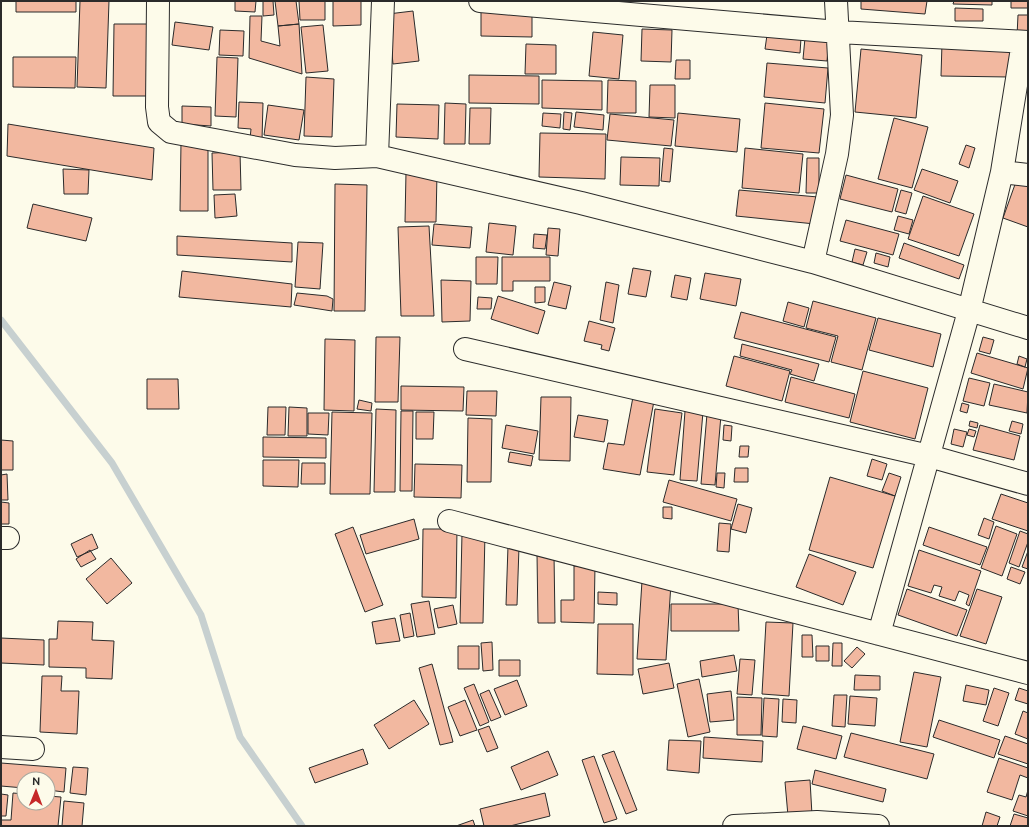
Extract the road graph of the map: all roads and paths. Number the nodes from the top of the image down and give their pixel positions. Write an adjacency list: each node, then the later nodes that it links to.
1 (158, 1): 7 (street)
2 (383, 1): 7 (street)
3 (480, 1): 5 (street)
4 (836, 1): 5 (street)
5 (838, 32): 6 (street); 10 (street)
6 (1026, 42): 8 (street)
7 (377, 156): 10 (street)
8 (1002, 172): 9 (street); 11 (street)
9 (1028, 175)
10 (813, 262): 11 (street)
11 (969, 311): 12 (street); 14 (street)
12 (1028, 328)
13 (465, 349): 14 (street)
14 (929, 456): 15 (street); 17 (street)
15 (1028, 484)
16 (449, 522): 17 (street)
17 (879, 634): 18 (street)
18 (1028, 673)
19 (1, 748): 20 (street)
20 (33, 749)
21 (734, 826): 22 (street)
22 (878, 826)

